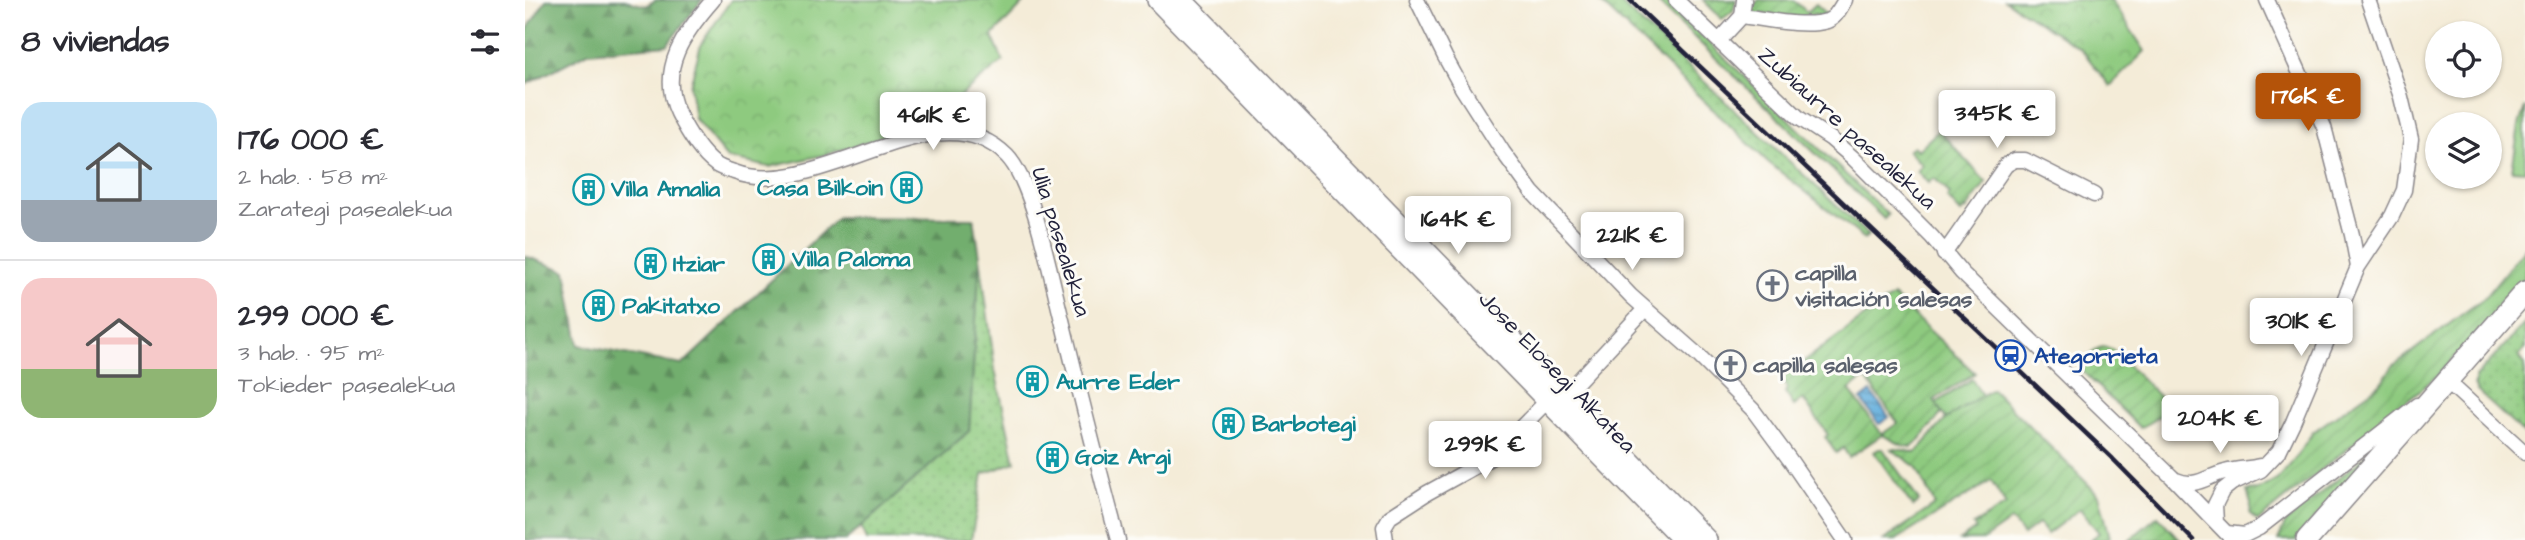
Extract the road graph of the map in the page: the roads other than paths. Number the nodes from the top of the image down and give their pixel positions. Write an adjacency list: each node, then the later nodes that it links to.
1 (713, 0): 24 (street, Ulia pasealekua)
2 (1158, 0): 18 (main road, Jose Elosegi Alkatea)
3 (1181, 0): 18 (main road)
4 (1417, 0): 16 (street)
5 (1676, 0): 11 (street, Zubiaurre pasealekua)
6 (1744, 0): 10 (street)
7 (1845, 0): 10 (street)
8 (2267, 0): 14 (street)
9 (2368, 0): 14 (street)
10 (1742, 16): 11 (street)
11 (1719, 41): 13 (street, Zubiaurre pasealekua)
12 (2094, 195): 13 (street)
13 (1944, 254): 21 (street, Zubiaurre pasealekua)
14 (2358, 267): 20 (street)
15 (2525, 292): 17 (main road)
16 (1645, 309): 18 (street); 28 (street)
17 (2447, 381): 19 (street); 22 (street); 30 (main road)
18 (1556, 397): 25 (street); 26 (main road, Jose Elosegi Alkatea); 27 (main road)
19 (2525, 453)
20 (2267, 464): 21 (street); 23 (street)
21 (2172, 477): 23 (street, Zubiaurre pasealekua)
22 (2270, 520): 23 (street); 29 (street)
23 (2227, 533)
24 (1118, 540)
25 (1386, 540)
26 (1684, 540)
27 (1706, 540)
28 (1845, 540)
29 (2263, 540)
30 (2307, 540)

